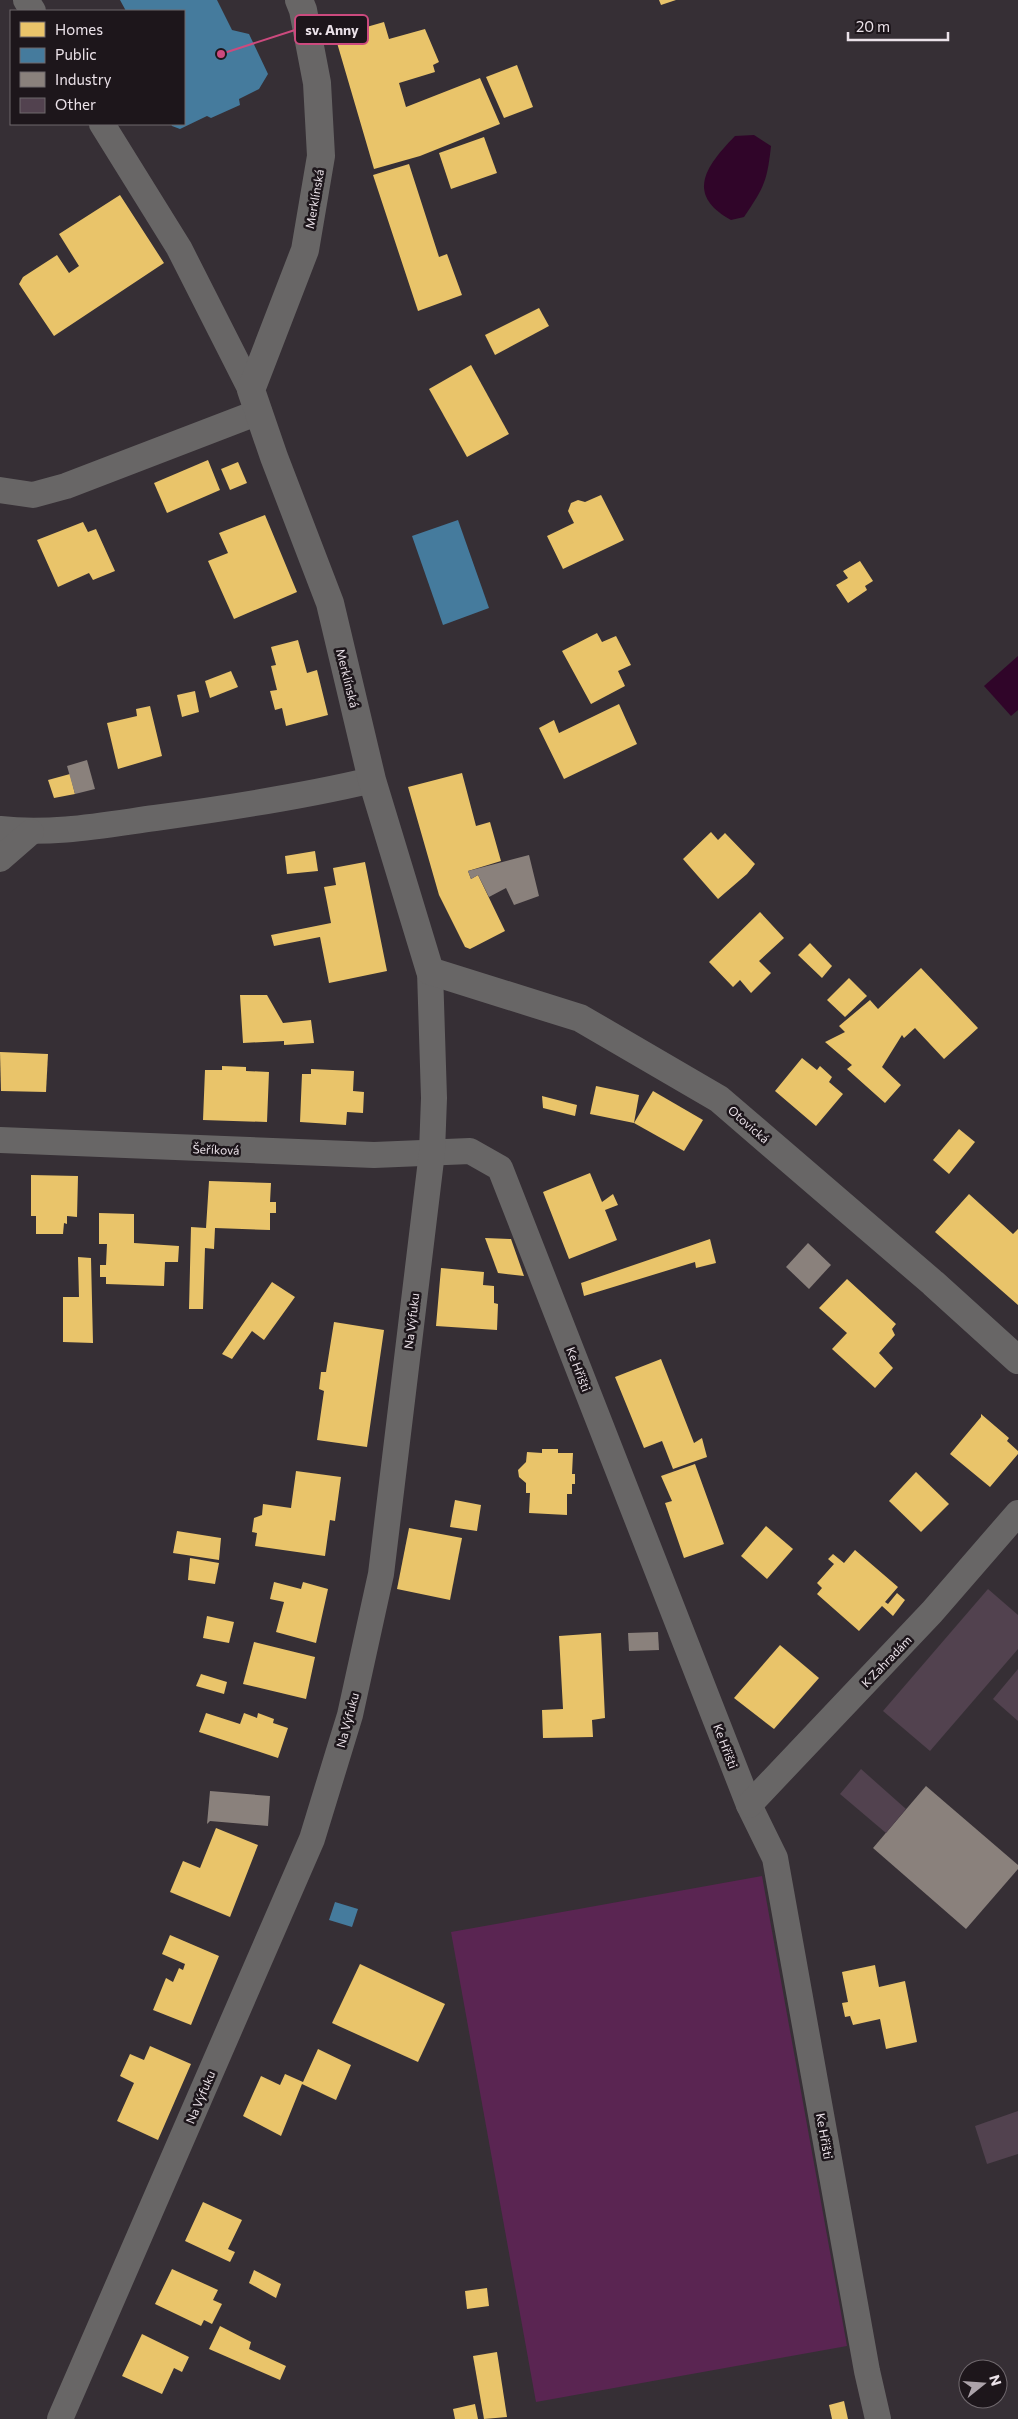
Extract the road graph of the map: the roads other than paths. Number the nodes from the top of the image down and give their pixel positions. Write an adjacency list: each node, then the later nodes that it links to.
1 (300, 0): 3 (street, Merklínská)
2 (103, 125): 3 (street, Merklínská)
3 (255, 401): 4 (street); 5 (street, Merklínská)
4 (0, 490)
5 (372, 780): 7 (street); 9 (street, Merklínská)
6 (0, 829): 7 (street)
7 (31, 832): 8 (street)
8 (0, 859)
9 (430, 971): 11 (street, Na Výfuku); 12 (street, Otovická)
10 (0, 1140): 11 (street, Šeříková)
11 (432, 1152): 14 (street, Ke Hřišti); 15 (street, Na Výfuku)
12 (1018, 1360)
13 (1018, 1514): 14 (street, K Zahradám)
14 (749, 1805): 16 (street, Ke Hřišti)
15 (60, 2419)
16 (878, 2419)

